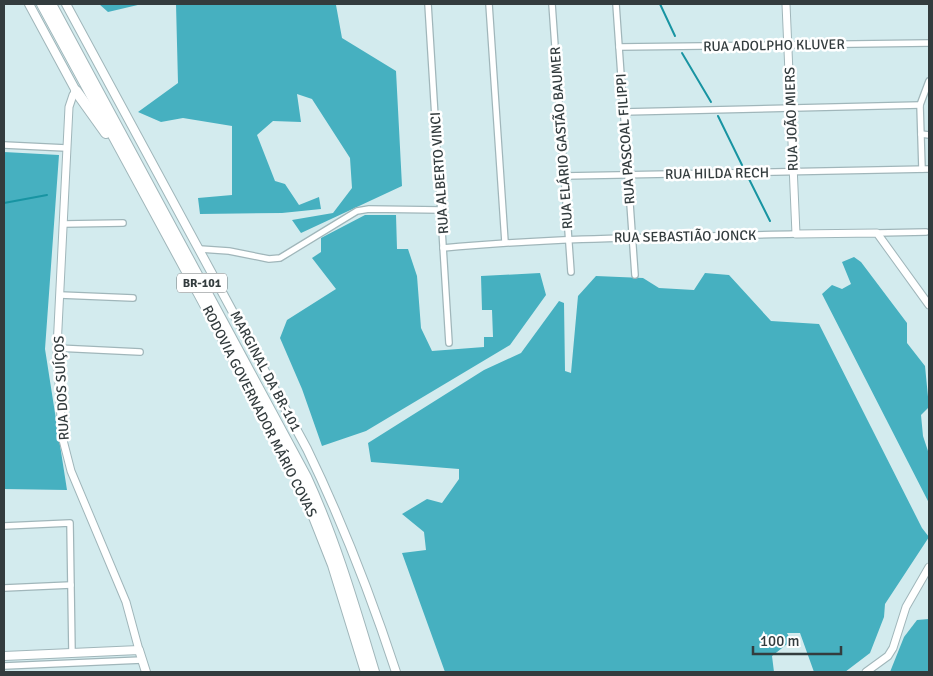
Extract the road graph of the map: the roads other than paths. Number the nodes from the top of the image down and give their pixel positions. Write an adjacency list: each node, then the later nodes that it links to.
1 (29, 4): 14 (main road)
2 (42, 4): 24 (highway, RODOVIA GOVERNADOR MÁRIO COVAS / BR-101)
3 (51, 4): 58 (highway, RODOVIA GOVERNADOR MÁRIO COVAS / BR-101)
4 (66, 4): 38 (main road, MARGINAL DA BR-101)
5 (428, 4): 28 (street, RUA ALBERTO VINCI)
6 (489, 4): 36 (street)
7 (552, 4): 27 (street, RUA ELÁRIO GASTÃO BAUMER)
8 (616, 4): 12 (street, RUA PASCOAL FILIPPI)
9 (786, 4): 11 (street, RUA JOÃO MIERS)
10 (929, 43): 11 (street, RUA ADOLPHO KLUVER)
11 (788, 45): 12 (street, RUA ADOLPHO KLUVER); 16 (street, RUA JOÃO MIERS)
12 (619, 47): 17 (street, RUA PASCOAL FILIPPI)
13 (929, 81): 15 (street)
14 (76, 91): 21 (street, RUA DOS SUÍÇOS); 24 (highway)
15 (920, 105): 16 (street); 18 (street)
16 (791, 108): 17 (street); 25 (street, RUA JOÃO MIERS)
17 (623, 112): 26 (street, RUA PASCOAL FILIPPI)
18 (921, 134): 19 (street); 22 (street)
19 (929, 135)
20 (4, 145): 21 (street)
21 (66, 148): 30 (street, RUA DOS SUÍÇOS)
22 (922, 169): 23 (street, RUA HILDA RECH); 25 (street, RUA HILDA RECH)
23 (929, 169)
24 (134, 172): 57 (highway, RODOVIA GOVERNADOR MÁRIO COVAS / BR-101)
25 (794, 172): 26 (street, RUA HILDA RECH); 33 (street, RUA JOÃO MIERS)
26 (628, 174): 27 (street, RUA HILDA RECH); 34 (street, RUA PASCOAL FILIPPI)
27 (564, 176): 35 (street, RUA ELÁRIO GASTÃO BAUMER)
28 (441, 210): 37 (street, RUA ALBERTO VINCI); 38 (street)
29 (122, 223): 30 (street)
30 (64, 224): 41 (street, RUA DOS SUÍÇOS)
31 (926, 232): 32 (street, RUA SEBASTIÃO JONCK)
32 (877, 233): 33 (street, RUA SEBASTIÃO JONCK); 43 (street)
33 (796, 234): 34 (street, RUA SEBASTIÃO JONCK)
34 (632, 238): 35 (street, RUA SEBASTIÃO JONCK); 40 (street, RUA PASCOAL FILIPPI)
35 (568, 239): 36 (street, RUA SEBASTIÃO JONCK); 39 (street, RUA ELÁRIO GASTÃO BAUMER)
36 (505, 242): 37 (street, RUA SEBASTIÃO JONCK)
37 (443, 248): 44 (street, RUA ALBERTO VINCI)
38 (200, 249): 59 (main road, MARGINAL DA BR-101)
39 (571, 272)
40 (635, 274)
41 (60, 295): 42 (street); 45 (street, RUA DOS SUÍÇOS)
42 (133, 298)
43 (929, 306)
44 (449, 343)
45 (57, 348): 46 (street); 51 (street, RUA DOS SUÍÇOS)
46 (140, 352)
47 (4, 526): 49 (street)
48 (929, 567): 60 (street)
49 (71, 585): 50 (street); 52 (street)
50 (4, 588)
51 (140, 650): 52 (main road); 54 (main road, RUA DOS SUÍÇOS)
52 (72, 653): 53 (main road)
53 (4, 656)
54 (142, 660): 55 (street); 56 (main road, RUA DOS SUÍÇOS)
55 (4, 666)
56 (146, 672)
57 (366, 672)
58 (374, 672)
59 (396, 672)
60 (866, 672)

